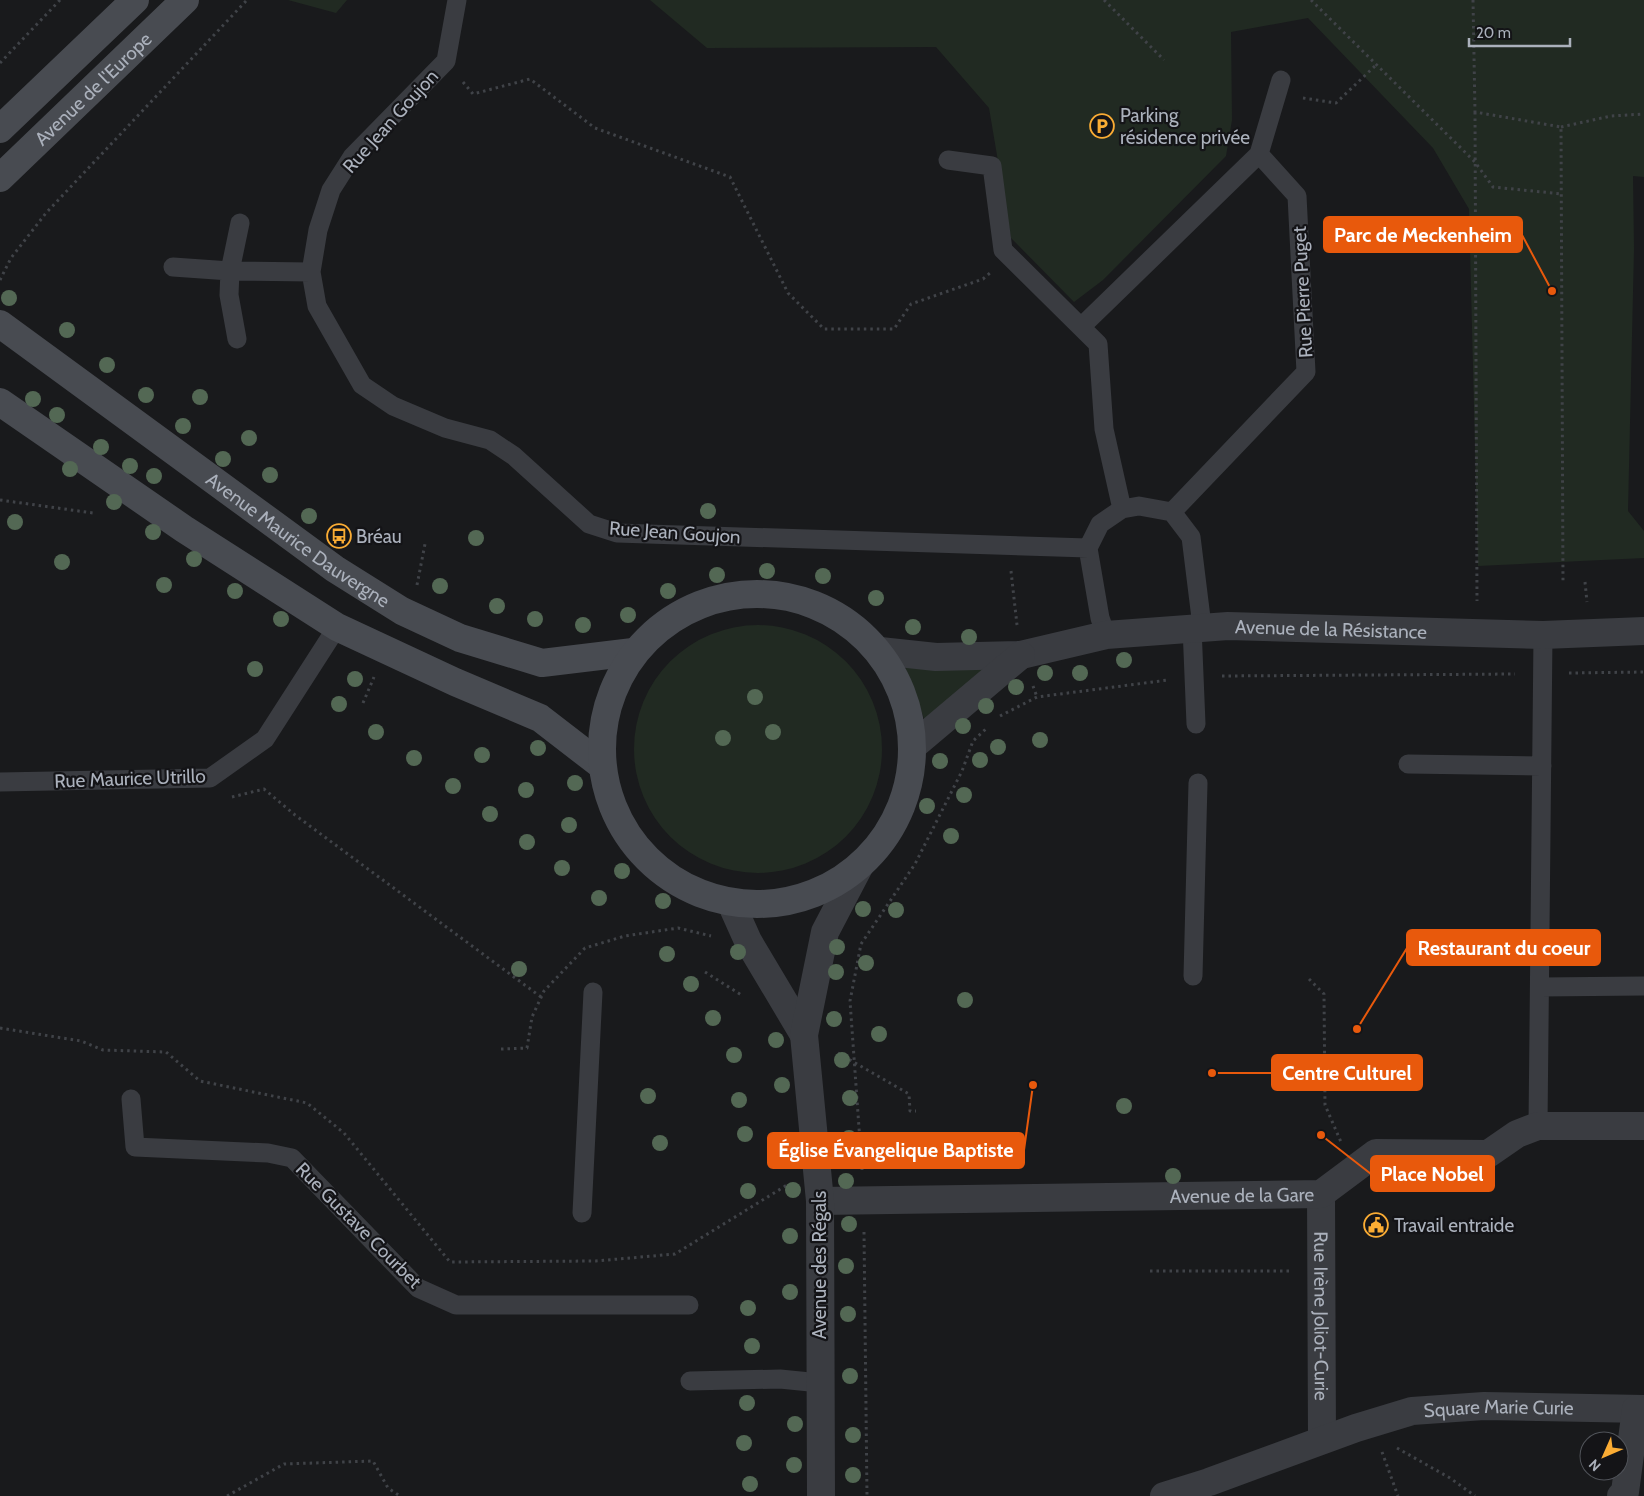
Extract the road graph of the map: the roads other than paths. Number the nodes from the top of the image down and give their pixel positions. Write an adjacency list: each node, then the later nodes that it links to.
1 (135, 0): 5 (street, Avenue de l'Europe)
2 (185, 0): 8 (street, Avenue de l'Europe)
3 (457, 0): 12 (lane, Rue Jean Goujon)
4 (1279, 87): 6 (lane)
5 (0, 129)
6 (1258, 154): 14 (lane); 18 (lane, Rue Pierre Puget)
7 (948, 160): 14 (lane)
8 (0, 178)
9 (240, 223): 11 (lane)
10 (173, 267): 11 (lane)
11 (230, 272): 12 (lane); 15 (lane)
12 (311, 272): 19 (lane, Rue Jean Goujon)
13 (0, 324): 26 (street, Avenue Maurice Dauvergne)
14 (1081, 327): 17 (lane)
15 (237, 339)
16 (0, 402): 20 (street)
17 (1122, 509): 18 (lane); 19 (lane)
18 (1172, 512): 21 (lane)
19 (1088, 548): 23 (lane)
20 (337, 627): 31 (street); 33 (lane, Rue Maurice Utrillo)
21 (1197, 627): 23 (street, Avenue de la Résistance); 24 (street, Avenue de la Résistance); 28 (lane)
22 (1644, 632): 24 (street, Avenue de la Résistance)
23 (1106, 635): 27 (street, Avenue de la Résistance)
24 (1543, 635): 32 (lane)
25 (880, 651): 26 (street); 27 (street, Avenue de la Résistance); 29 (street)
26 (633, 652): 31 (street)
27 (1021, 655): 29 (street, Avenue de la Résistance)
28 (1196, 724)
29 (913, 746): 35 (street)
30 (1408, 764): 32 (lane)
31 (601, 765): 36 (street)
32 (1542, 766): 39 (lane)
33 (0, 782)
34 (1198, 782): 37 (lane)
35 (859, 867): 36 (street); 41 (street, Avenue des Régals)
36 (731, 903): 41 (street, Avenue des Régals)
37 (1192, 976)
38 (1644, 986): 39 (lane)
39 (1540, 987): 43 (lane)
40 (593, 992): 47 (lane)
41 (804, 1034): 46 (street, Avenue des Régals)
42 (131, 1098): 48 (lane, Rue Gustave Courbet)
43 (1538, 1126): 44 (street, Avenue de la Gare); 45 (street, Avenue de la Gare)
44 (1644, 1126)
45 (1321, 1194): 46 (street, Avenue de la Gare); 52 (street, Rue Irène Joliot-Curie)
46 (820, 1201): 50 (street, Avenue des Régals)
47 (582, 1213)
48 (689, 1305)
49 (690, 1381): 50 (lane)
50 (820, 1383): 53 (street, Avenue des Régals)
51 (1640, 1409): 52 (street, Square Marie Curie); 55 (street)
52 (1322, 1440): 54 (street, Square Marie Curie)
53 (820, 1496)
54 (1164, 1496)
55 (1621, 1496)

